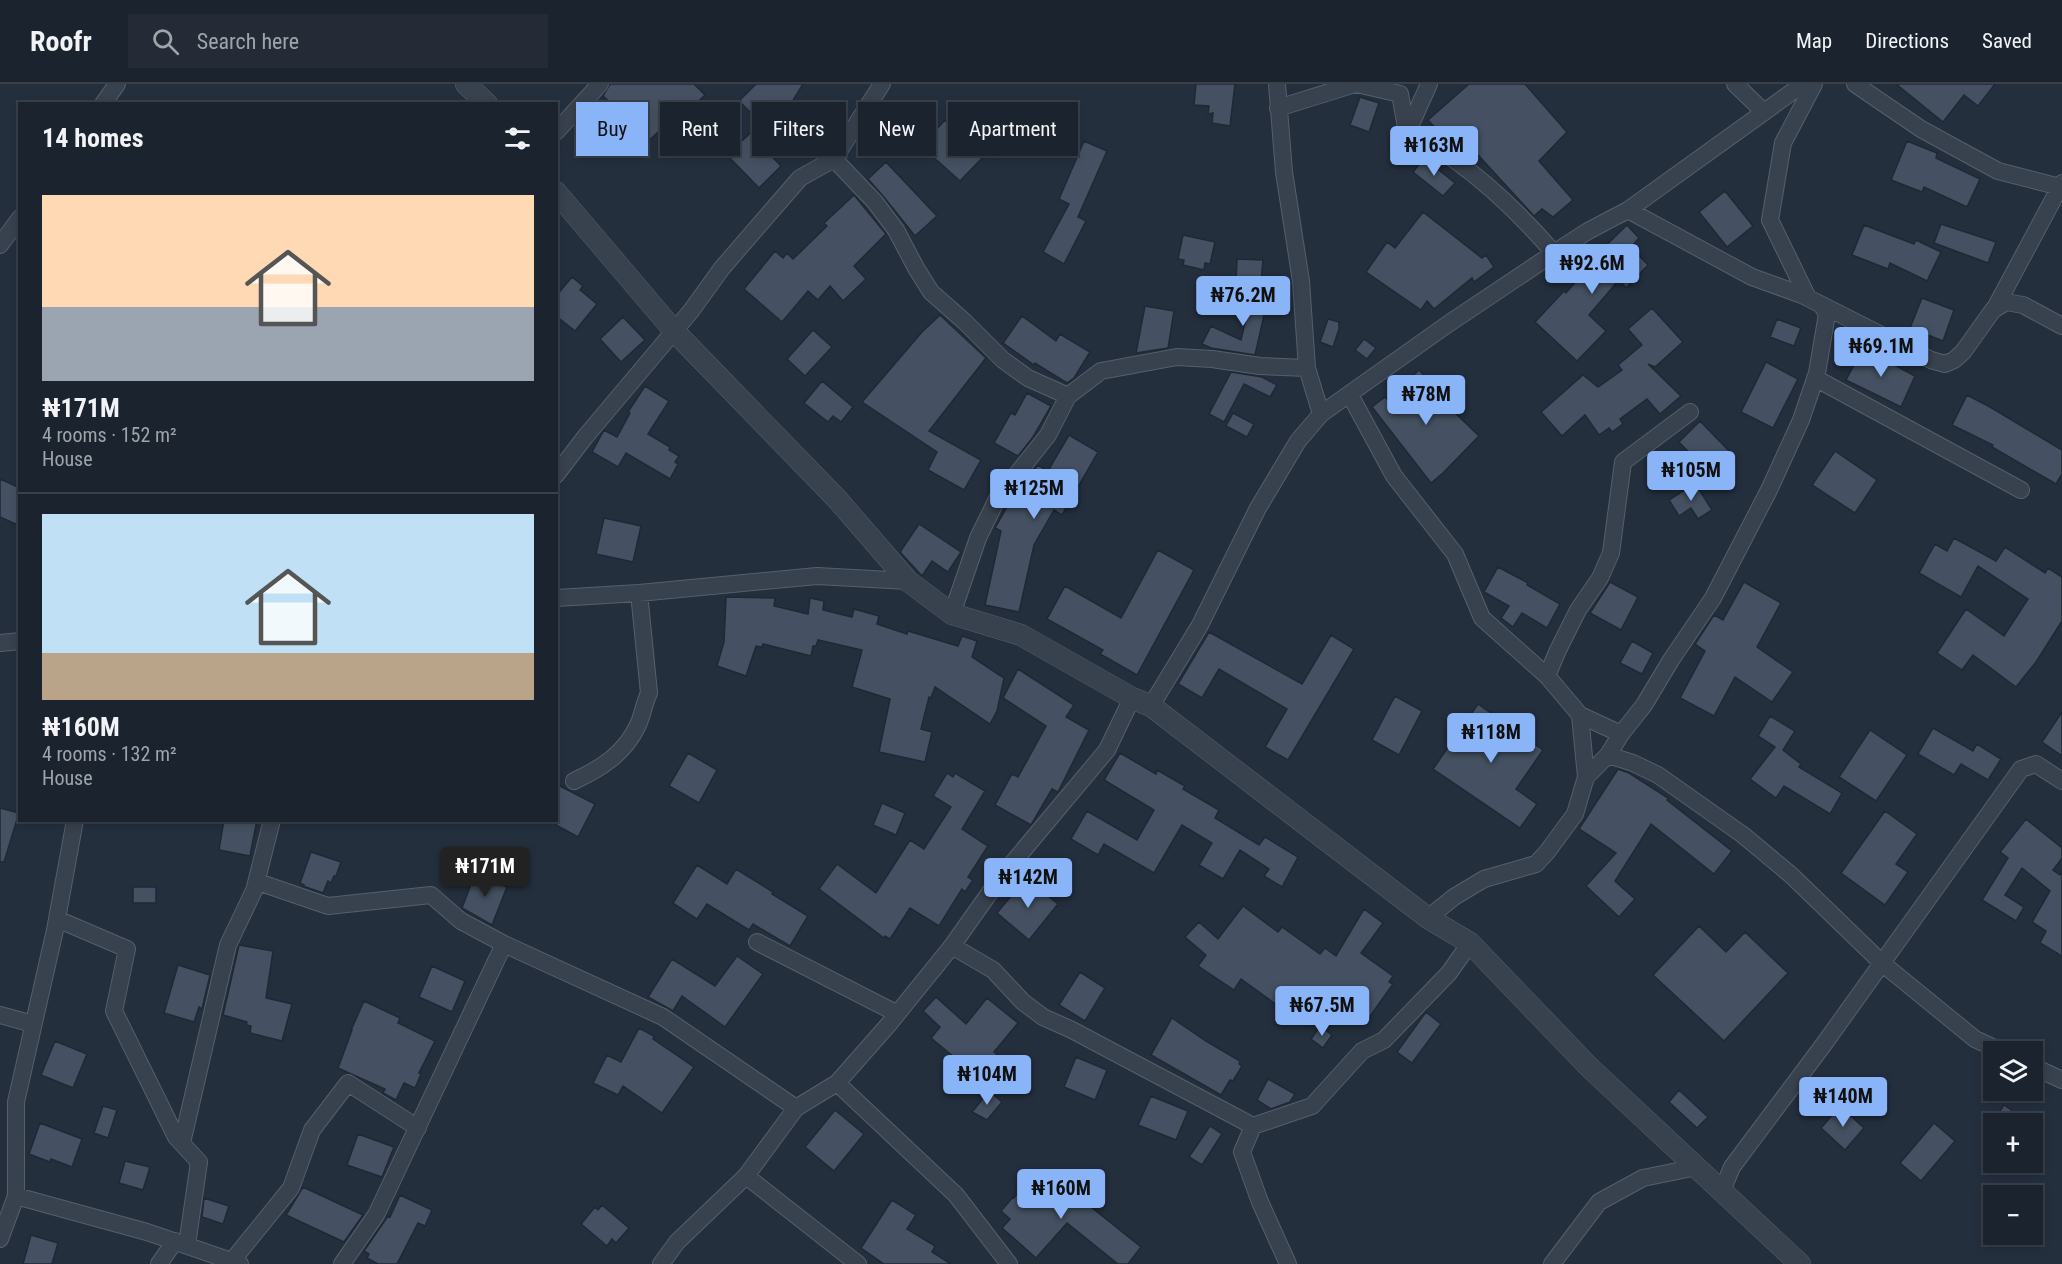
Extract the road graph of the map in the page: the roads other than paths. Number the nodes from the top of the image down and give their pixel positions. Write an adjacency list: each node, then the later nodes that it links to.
1 (117, 84): 12 (street)
2 (466, 84): 13 (street)
3 (600, 84): 16 (street)
4 (1277, 84): 14 (street)
5 (1356, 84): 14 (street); 17 (street)
6 (1429, 84): 17 (street)
7 (1735, 84): 15 (street)
8 (1803, 84): 15 (street)
9 (1814, 84): 25 (street)
10 (1855, 84): 19 (street)
11 (880, 85): 18 (street)
12 (104, 102)
13 (485, 102)
14 (1278, 108): 29 (street)
15 (1764, 111): 21 (street)
16 (558, 130)
17 (1407, 133): 24 (street)
18 (834, 159): 28 (street); 32 (street)
19 (2061, 184): 26 (street)
20 (558, 194): 28 (street)
21 (1628, 210): 24 (street); 25 (street)
22 (18, 221): 23 (street)
23 (0, 244)
24 (1554, 253): 31 (street)
25 (1815, 302): 26 (street); 30 (street)
26 (1993, 310): 27 (street)
27 (2062, 326)
28 (675, 332): 35 (street); 37 (street)
29 (1307, 368): 32 (street); 34 (street)
30 (1815, 378): 36 (street); 46 (street)
31 (1350, 395): 34 (street); 43 (street)
32 (1068, 396): 40 (street)
33 (1690, 412): 43 (street)
34 (1321, 414): 44 (street)
35 (558, 472)
36 (2021, 490)
37 (908, 581): 38 (street); 40 (street)
38 (639, 593): 39 (street); 49 (street)
39 (558, 598)
40 (952, 614): 44 (street)
41 (18, 641): 42 (street)
42 (0, 643)
43 (1547, 675): 45 (street)
44 (1141, 702): 54 (street); 59 (street)
45 (1580, 715): 46 (street); 48 (street)
46 (1621, 734): 47 (street)
47 (1608, 755): 48 (street); 60 (street)
48 (1586, 777): 54 (street)
49 (574, 781)
50 (2062, 781): 60 (street)
51 (75, 822): 55 (street)
52 (271, 822): 53 (street)
53 (255, 887): 58 (street); 71 (street)
54 (1428, 918): 57 (street)
55 (57, 919): 63 (street); 71 (street)
56 (757, 942): 61 (street)
57 (1470, 943): 69 (street); 72 (street)
58 (504, 944): 68 (street); 70 (street)
59 (952, 946): 61 (street); 69 (street)
60 (1883, 964): 64 (street); 74 (street)
61 (896, 1013): 67 (street)
62 (0, 1015): 63 (street)
63 (33, 1024): 75 (street)
64 (1983, 1042)
65 (2043, 1071): 66 (street)
66 (2062, 1080)
67 (837, 1083): 68 (street); 83 (street)
68 (796, 1108): 73 (street)
69 (1253, 1126): 84 (street)
70 (418, 1128): 79 (street); 80 (street)
71 (182, 1143): 77 (street)
72 (1697, 1167): 74 (street); 85 (street)
73 (746, 1176): 81 (street); 82 (street)
74 (1722, 1191): 86 (street)
75 (16, 1196): 76 (street); 77 (street)
76 (0, 1239)
77 (181, 1243): 78 (street); 79 (street)
78 (161, 1262)
79 (236, 1263)
80 (342, 1264)
81 (661, 1264)
82 (858, 1264)
83 (1009, 1264)
84 (1288, 1264)
85 (1552, 1264)
86 (1800, 1264)

